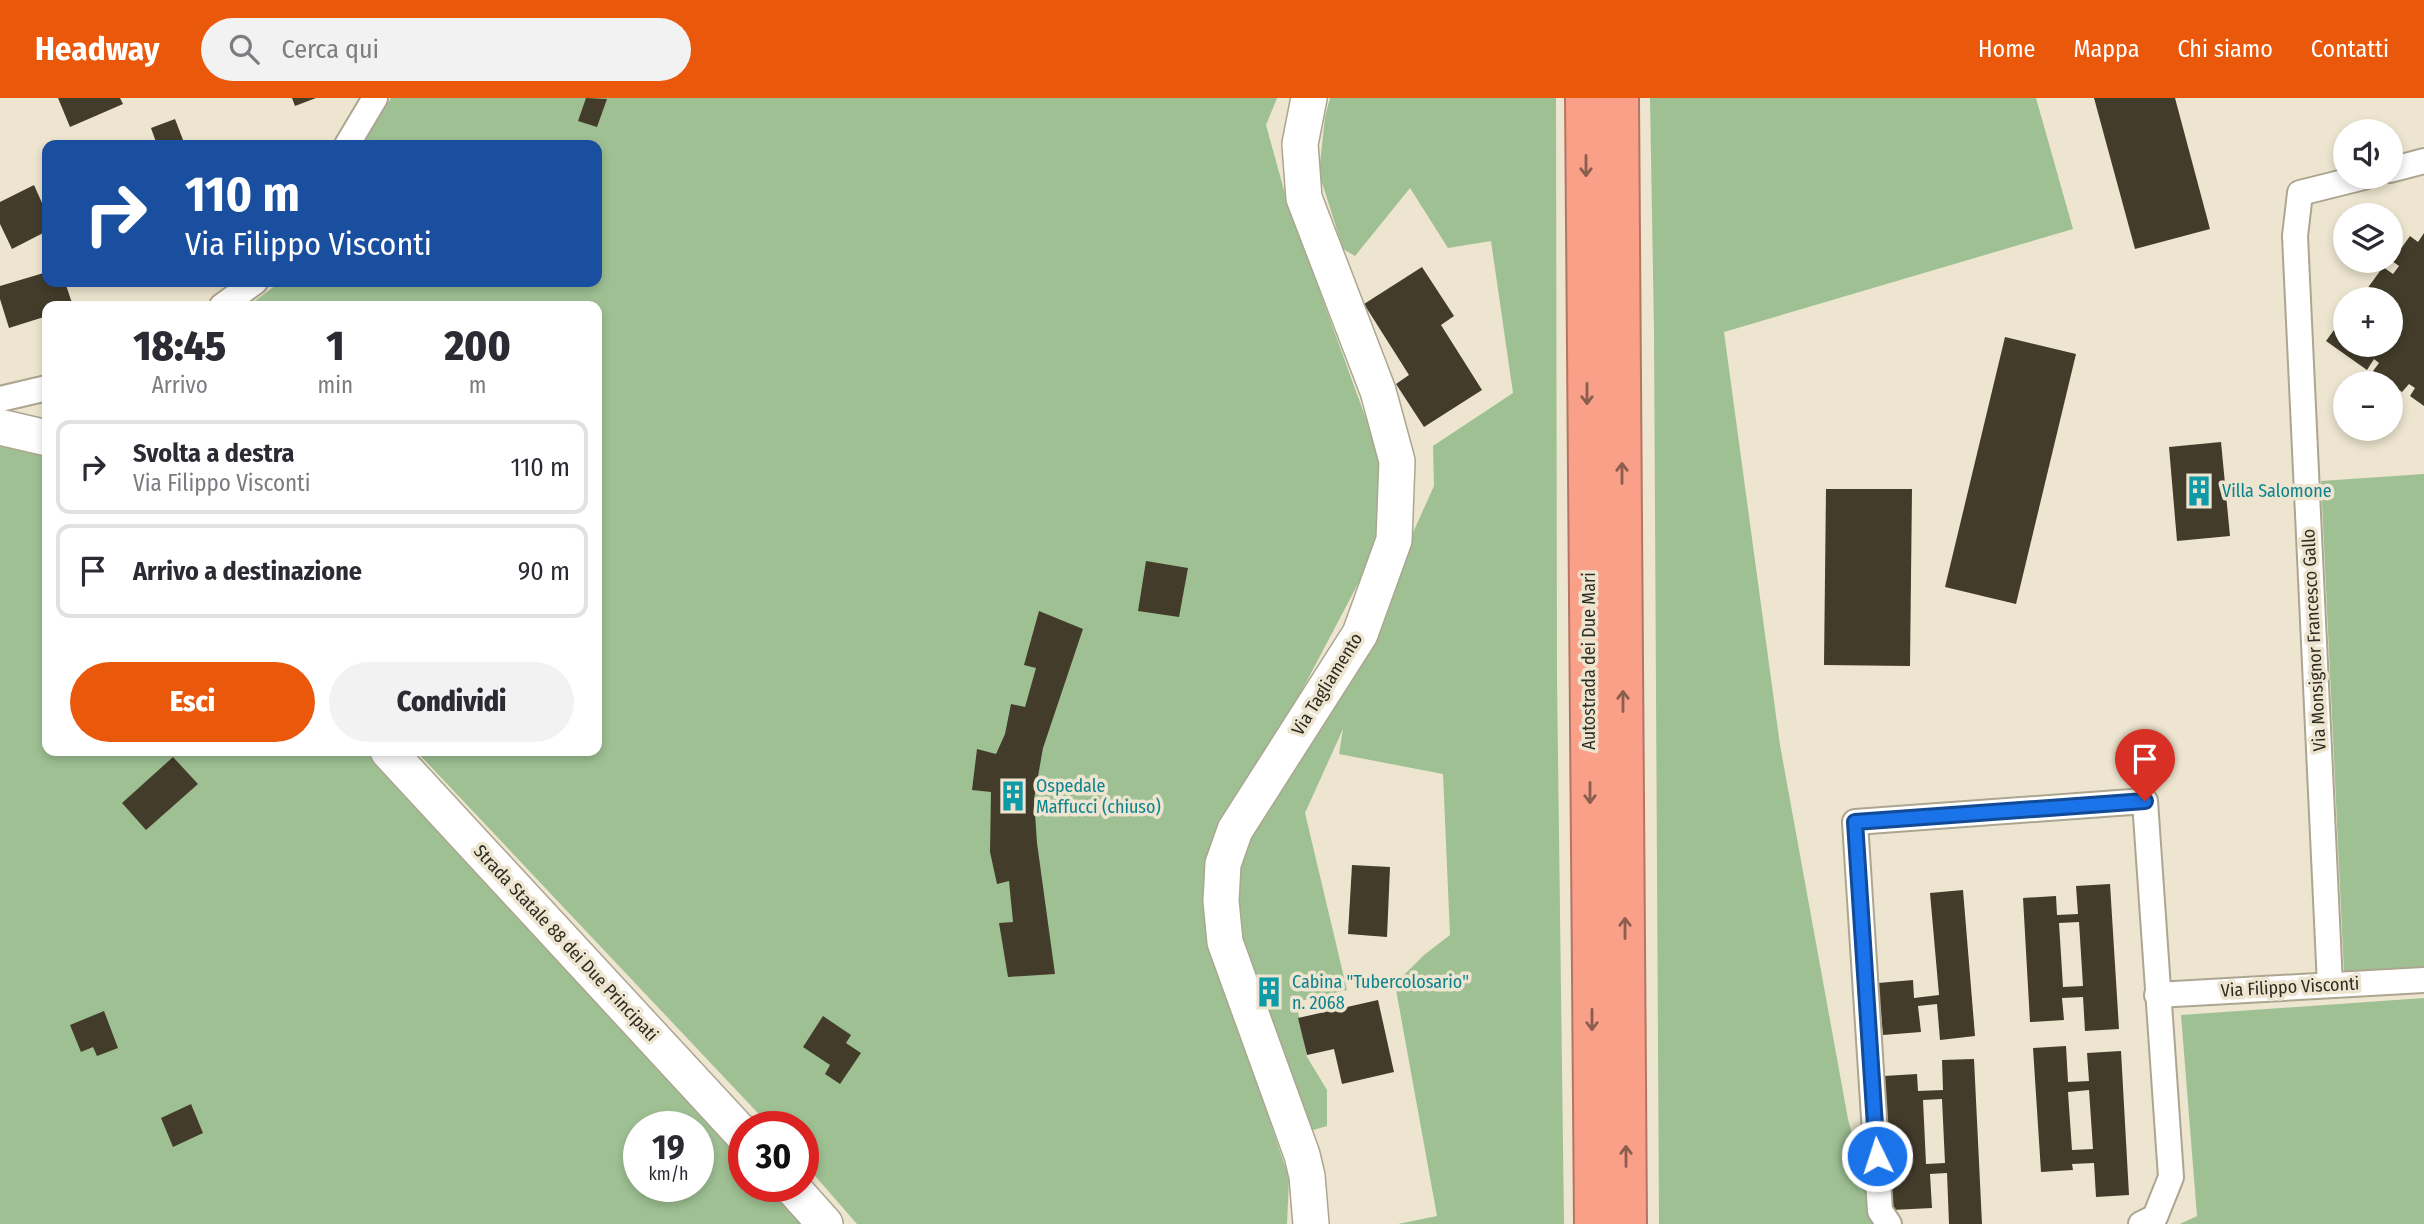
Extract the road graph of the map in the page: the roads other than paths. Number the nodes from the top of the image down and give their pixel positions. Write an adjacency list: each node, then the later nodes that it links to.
1 (375, 98): 5 (street)
2 (1309, 98): 22 (main road, Via Tagliamento)
3 (1585, 98): 23 (highway, Autostrada dei Due Mari, one-way to 23)
4 (1619, 98): 24 (highway, Autostrada dei Due Mari, one-way to 4)
5 (349, 140)
6 (2424, 161): 7 (street)
7 (2403, 167)
8 (2333, 185): 17 (street, Via Monsignor Francesco Gallo)
9 (249, 287): 10 (street)
10 (229, 301)
11 (42, 389): 12 (street)
12 (0, 400)
13 (0, 427): 14 (main road)
14 (42, 437)
15 (393, 756): 19 (main road, Strada Statale 88 dei Due Principati)
16 (2424, 980): 17 (street, Via Filippo Visconti)
17 (2330, 985): 18 (street, Via Filippo Visconti)
18 (2157, 995): 25 (street); 26 (street)
19 (728, 1119)
20 (805, 1202): 21 (main road)
21 (825, 1224)
22 (1311, 1224)
23 (1594, 1224)
24 (1627, 1224)
25 (1889, 1224)
26 (2141, 1224)

